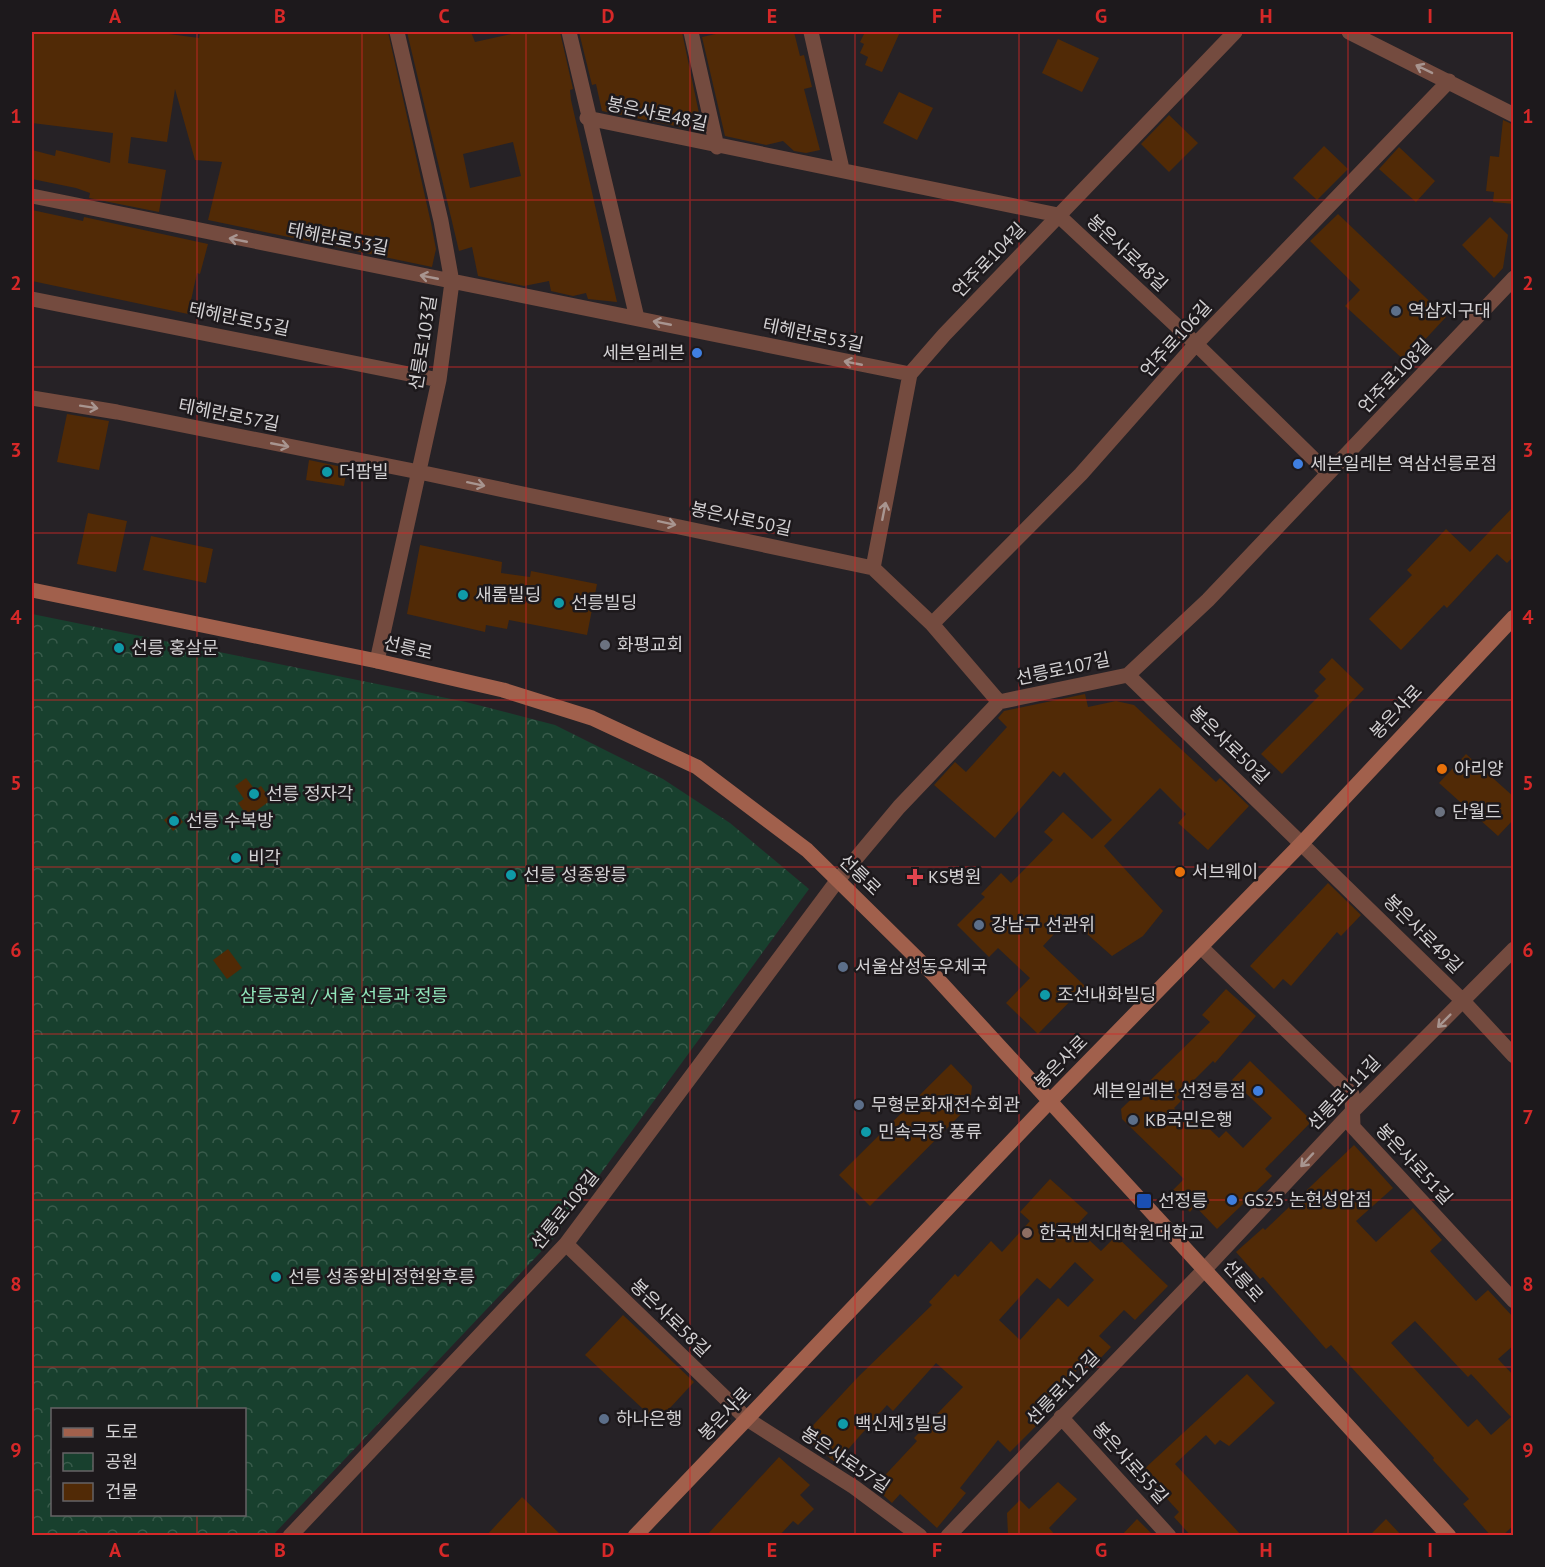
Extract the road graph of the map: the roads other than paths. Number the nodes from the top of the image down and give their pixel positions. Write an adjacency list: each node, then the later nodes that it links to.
1 (397, 32): 15 (street, 선릉로103길)
2 (568, 32): 9 (street)
3 (691, 32): 10 (street, 봉은사로48길)
4 (811, 32): 11 (street)
5 (1235, 32): 13 (street, 언주로104길)
6 (1349, 32): 7 (street, one-way to 6)
7 (1449, 81): 8 (street); 18 (street, 언주로106길)
8 (1514, 115)
9 (587, 118): 10 (street, 봉은사로48길); 17 (street)
10 (717, 147): 11 (street, 봉은사로48길)
11 (842, 169): 13 (street, 봉은사로48길)
12 (32, 196): 15 (street, 테헤란로53길, one-way to 12)
13 (1058, 215): 18 (street, 봉은사로48길); 19 (street, 언주로104길)
14 (1514, 278): 23 (street, 언주로108길)
15 (452, 282): 17 (street, 테헤란로53길); 20 (street, 선릉로103길)
16 (32, 298): 20 (street, 테헤란로55길)
17 (637, 318): 19 (street, 테헤란로53길, one-way to 17)
18 (1196, 344): 23 (street, 봉은사로48길); 27 (street, 언주로106길)
19 (910, 374): 24 (street, one-way to 19)
20 (439, 380): 22 (street, 선릉로103길)
21 (32, 398): 22 (street, 테헤란로57길, one-way to 22)
22 (419, 472): 24 (street, 봉은사로50길, one-way to 24); 28 (street, 선릉로103길)
23 (1328, 473): 29 (street, 선릉로107길)
24 (873, 568): 27 (street)
25 (32, 590): 28 (main road, 선릉로)
26 (1514, 616): 31 (main road, 봉은사로)
27 (932, 624): 30 (street)
28 (377, 661): 32 (main road, 선릉로)
29 (1128, 675): 30 (street, 선릉로107길); 31 (street, 봉은사로50길)
30 (999, 702): 32 (street, 선릉로107길)
31 (1302, 843): 33 (main road, 봉은사로); 35 (street, 봉은사로49길)
32 (837, 881): 37 (main road, 선릉로); 39 (street, 선릉로108길)
33 (1201, 947): 37 (main road, 봉은사로); 38 (street, 봉은사로51길)
34 (1514, 949): 35 (street, 선릉로111길)
35 (1463, 1001): 36 (street, 봉은사로49길); 38 (street, 선릉로111길, one-way to 38)
36 (1514, 1056)
37 (1050, 1101): 40 (main road, 선릉로); 43 (main road, 봉은사로)
38 (1352, 1112): 40 (street, 선릉로111길, one-way to 40); 41 (street, 봉은사로51길)
39 (566, 1244): 43 (street, 봉은사로58길); 44 (street, 선릉로108길)
40 (1205, 1269): 42 (street, 선릉로112길); 49 (main road, 선릉로)
41 (1514, 1301)
42 (1061, 1417): 47 (street, 선릉로112길); 48 (street, 봉은사로55길)
43 (747, 1419): 45 (main road, 봉은사로); 46 (street, 봉은사로57길)
44 (290, 1536)
45 (635, 1536)
46 (920, 1536)
47 (948, 1536)
48 (1169, 1536)
49 (1449, 1536)

